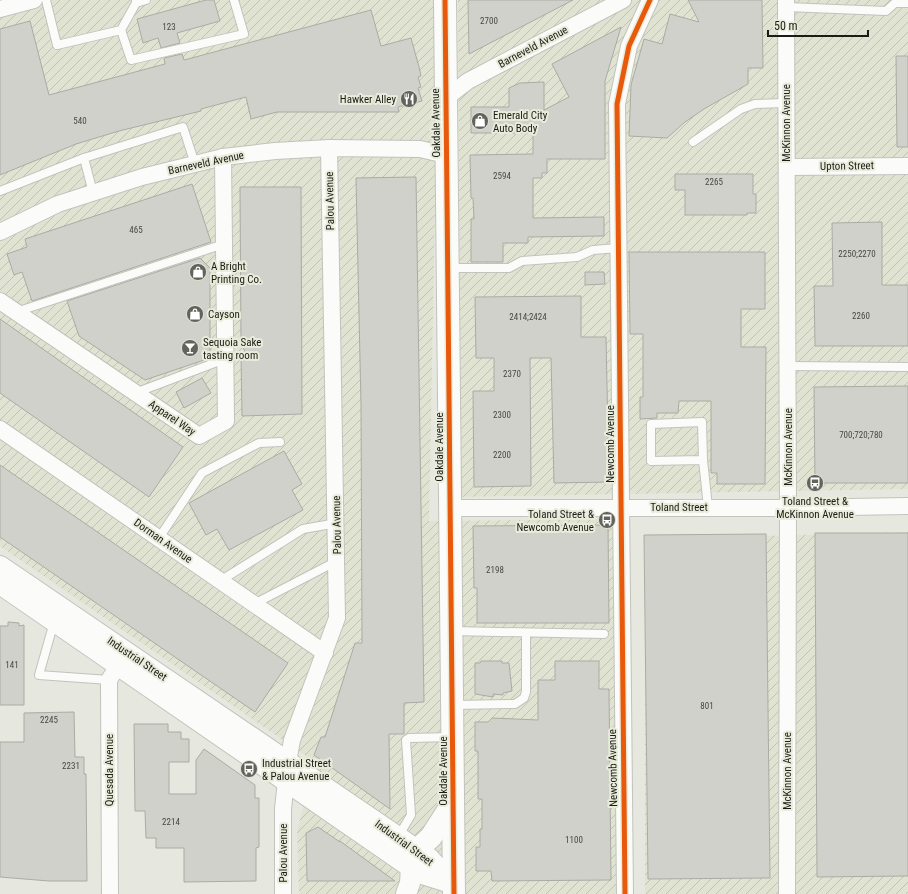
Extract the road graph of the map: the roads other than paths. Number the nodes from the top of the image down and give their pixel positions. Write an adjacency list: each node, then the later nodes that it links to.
1 (46, 0): 12 (lane)
2 (146, 0): 8 (lane)
3 (234, 0): 12 (lane)
4 (445, 0): 13 (main road, Oakdale Avenue)
5 (623, 0): 13 (street, Barneveld Avenue)
6 (650, 0): 27 (street, Newcomb Avenue)
7 (27, 1): 11 (street)
8 (136, 1): 12 (lane)
9 (786, 3): 10 (lane); 14 (street, McKinnon Avenue)
10 (908, 3)
11 (0, 9)
12 (121, 30)
13 (446, 98): 17 (main road, Oakdale Avenue)
14 (786, 103): 15 (lane); 22 (street, McKinnon Avenue)
15 (693, 142)
16 (329, 148): 17 (street, Barneveld Avenue); 18 (street, Barneveld Avenue); 43 (street, Palou Avenue)
17 (446, 155): 28 (main road, Oakdale Avenue)
18 (223, 157): 20 (street, Barneveld Avenue); 26 (street, Apparel Way)
19 (84, 158): 20 (lane); 23 (lane); 24 (lane)
20 (195, 164): 24 (street, Barneveld Avenue)
21 (908, 166): 22 (street, Upton Street)
22 (787, 167): 32 (street, McKinnon Avenue)
23 (0, 191)
24 (93, 193): 25 (street, Barneveld Avenue)
25 (0, 232)
26 (224, 244): 30 (lane); 31 (street, Apparel Way)
27 (618, 248): 28 (lane); 39 (street, Newcomb Avenue)
28 (447, 268): 41 (main road, Oakdale Avenue)
29 (0, 301): 30 (street, Apparel Way)
30 (16, 312): 34 (street, Apparel Way)
31 (225, 359): 34 (lane); 34 (street, Apparel Way)
32 (788, 366): 33 (lane); 42 (street, McKinnon Avenue)
33 (908, 366)
34 (135, 392)
35 (0, 429): 44 (street, Dorman Avenue)
36 (280, 442): 44 (lane)
37 (703, 460): 37 (lane); 40 (lane)
38 (908, 506): 42 (street, Toland Street)
39 (620, 507): 40 (street, Toland Street); 41 (street, Toland Street); 66 (street, Newcomb Avenue)
40 (708, 507): 42 (street, Toland Street)
41 (449, 508): 51 (main road, Oakdale Avenue)
42 (788, 508): 67 (street, McKinnon Avenue)
43 (337, 523): 45 (street, Palou Avenue); 47 (lane)
44 (159, 538): 47 (street, Dorman Avenue)
45 (337, 561): 49 (lane); 54 (street, Palou Avenue)
46 (0, 566): 55 (street, Industrial Street)
47 (220, 581): 49 (street, Dorman Avenue)
48 (1, 589): 50 (street, Industrial Street)
49 (254, 604): 54 (street, Dorman Avenue)
50 (55, 621): 55 (street, Industrial Street); 55 (lane)
51 (451, 631): 52 (lane); 56 (main road, Oakdale Avenue)
52 (526, 633): 53 (lane); 56 (lane)
53 (604, 634)
54 (325, 653): 58 (street, Palou Avenue)
55 (118, 666): 58 (street, Industrial Street); 63 (street, Quesada Avenue)
56 (452, 705): 57 (main road, Oakdale Avenue)
57 (453, 737): 59 (main road, Oakdale Avenue); 60 (lane)
58 (287, 771): 60 (street, Industrial Street); 61 (street, Industrial Street); 64 (street, Palou Avenue)
59 (453, 803): 61 (main road); 62 (main road, Oakdale Avenue)
60 (398, 837): 61 (street, Industrial Street)
61 (414, 859): 62 (street, Industrial Street); 65 (street)
62 (453, 889)
63 (110, 894)
64 (283, 894)
65 (406, 894)
66 (625, 894)
67 (787, 894)

